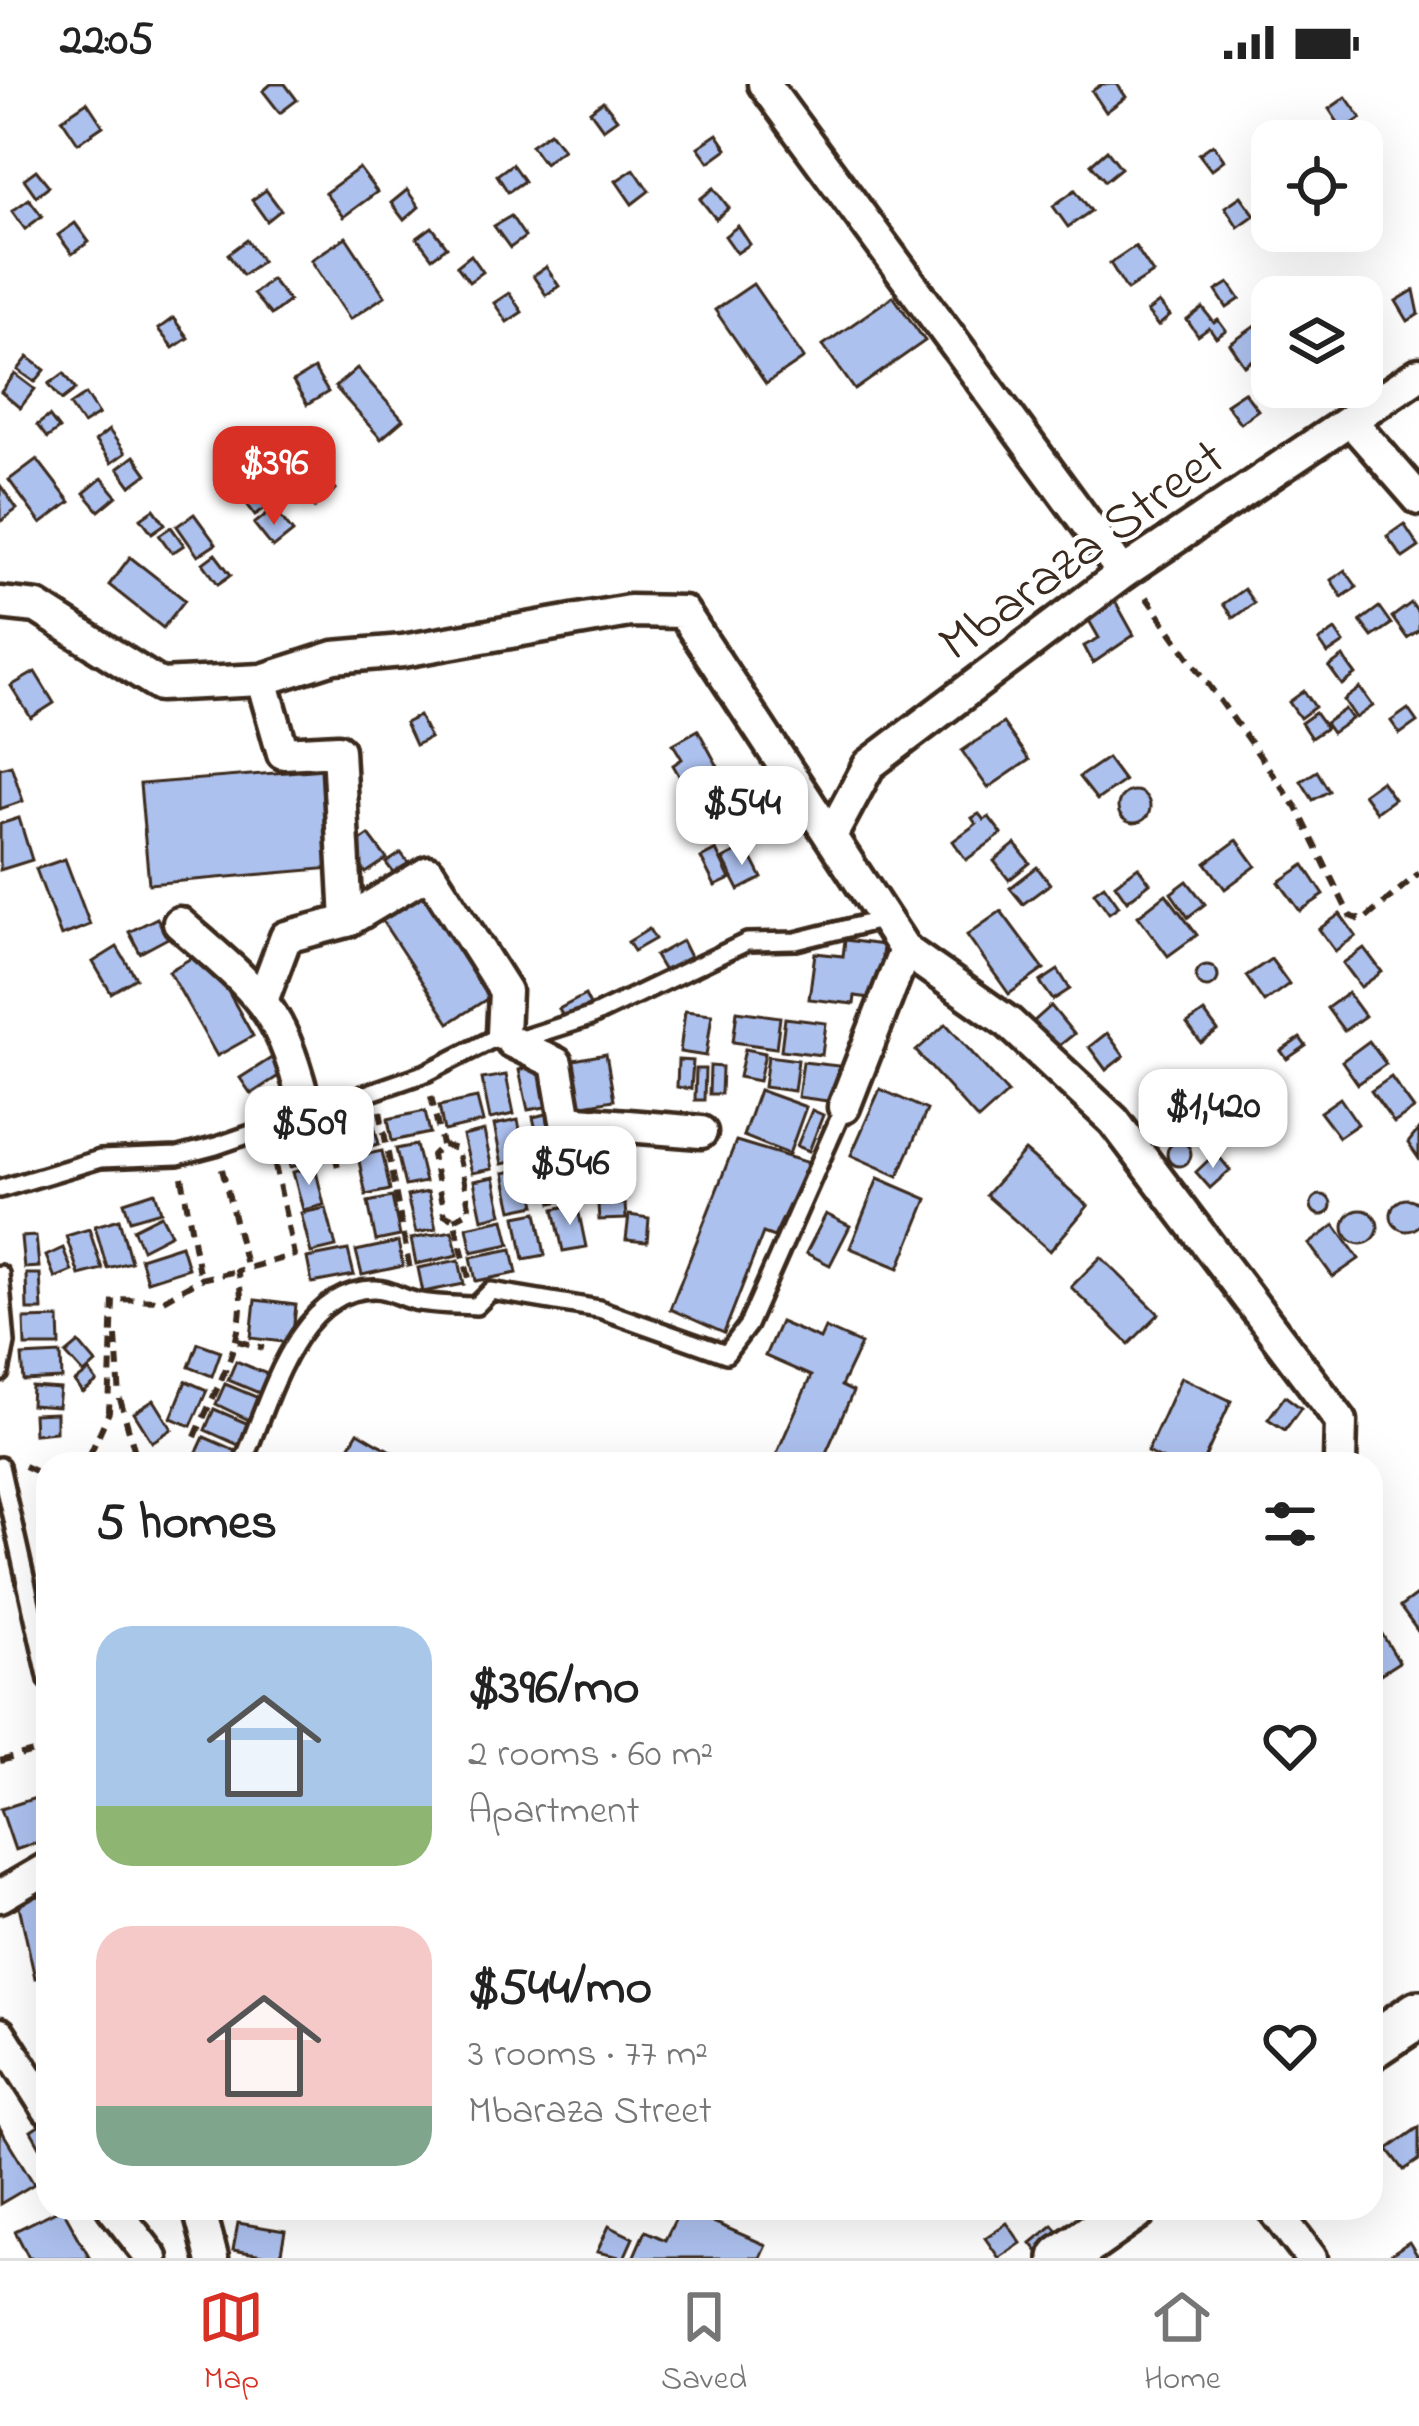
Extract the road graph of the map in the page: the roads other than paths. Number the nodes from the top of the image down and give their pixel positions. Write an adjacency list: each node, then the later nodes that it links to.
1 (764, 84): 5 (street)
2 (1419, 374): 3 (street, Mbaraza Street)
3 (1351, 421): 4 (street); 5 (street, Mbaraza Street)
4 (1419, 499)
5 (1123, 573): 8 (street, Mbaraza Street)
6 (0, 603): 7 (street)
7 (262, 680): 8 (street); 10 (street)
8 (832, 834): 9 (street)
9 (888, 918): 12 (street); 14 (lane)
10 (347, 921): 13 (street); 14 (street)
11 (179, 922): 13 (street)
12 (905, 950): 15 (street); 22 (street)
13 (263, 998): 16 (street)
14 (508, 1038): 16 (lane); 17 (street)
15 (844, 1107): 21 (lane)
16 (307, 1114): 18 (lane)
17 (701, 1132)
18 (0, 1189)
19 (0, 1274): 20 (lane)
20 (0, 1373)
21 (247, 1452)
22 (1340, 1452)
23 (0, 1466): 24 (lane)
24 (36, 1626)
25 (36, 1875): 26 (street)
26 (0, 1896)
27 (1419, 2014): 29 (main road)
28 (0, 2034): 30 (street)
29 (1383, 2038)
30 (36, 2090)
31 (122, 2220): 35 (street)
32 (202, 2220): 36 (street)
33 (1117, 2220): 37 (main road)
34 (1283, 2220): 38 (street)
35 (152, 2258)
36 (212, 2258)
37 (1064, 2258)
38 (1311, 2258)

